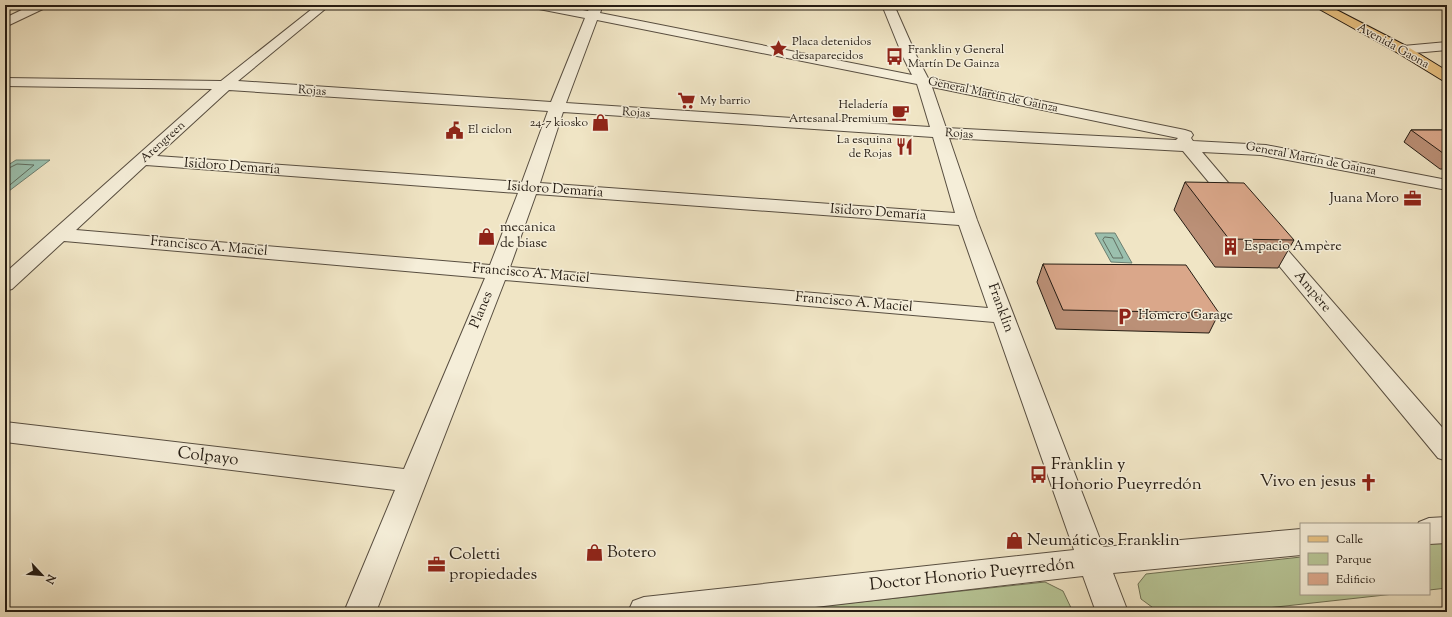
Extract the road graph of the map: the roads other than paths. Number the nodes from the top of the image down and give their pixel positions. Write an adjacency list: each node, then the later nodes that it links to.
1 (41, 5): 7 (street)
2 (324, 5): 13 (street, Arengreen)
3 (539, 5): 6 (street, General Martín de Gainza)
4 (888, 5): 11 (street, Franklin)
5 (1318, 5): 9 (main road, Avenida Gaona)
6 (595, 10): 11 (street, General Martín de Gainza); 14 (street, Planes)
7 (5, 23)
8 (1447, 46): 9 (street)
9 (1403, 50): 10 (main road, Avenida Gaona)
10 (1447, 77)
11 (923, 81): 15 (street, Franklin); 16 (street, General Martín de Gainza)
12 (5, 82): 13 (street, Rojas)
13 (225, 86): 14 (street, Rojas); 18 (street, Arengreen)
14 (557, 108): 15 (street, Rojas); 20 (street, Planes)
15 (938, 132): 16 (street, Rojas); 21 (street, Franklin)
16 (1183, 140): 17 (street, Rojas); 27 (street, Ampère)
17 (1266, 150): 19 (street, General Martín de Gainza)
18 (143, 160): 20 (street, Isidoro Demaría); 22 (street, Arengreen)
19 (1447, 185)
20 (529, 188): 21 (street, Isidoro Demaría); 23 (street, Planes)
21 (967, 220): 25 (street, Franklin)
22 (60, 235): 23 (street, Francisco A. Maciel); 24 (street, Arengreen)
23 (498, 271): 25 (street, Francisco A. Maciel); 28 (street, Planes)
24 (5, 284)
25 (1003, 316): 32 (street, Franklin)
26 (5, 432): 28 (street, Colpayo)
27 (1447, 451)
28 (411, 481): 33 (street, Planes)
29 (1447, 530): 30 (street)
30 (1430, 531)
31 (1300, 542): 32 (street, Doctor Honorio Pueyrredón)
32 (1094, 561): 34 (street, Doctor Honorio Pueyrredón); 35 (street, Franklin)
33 (360, 612)
34 (644, 612)
35 (1112, 612)

